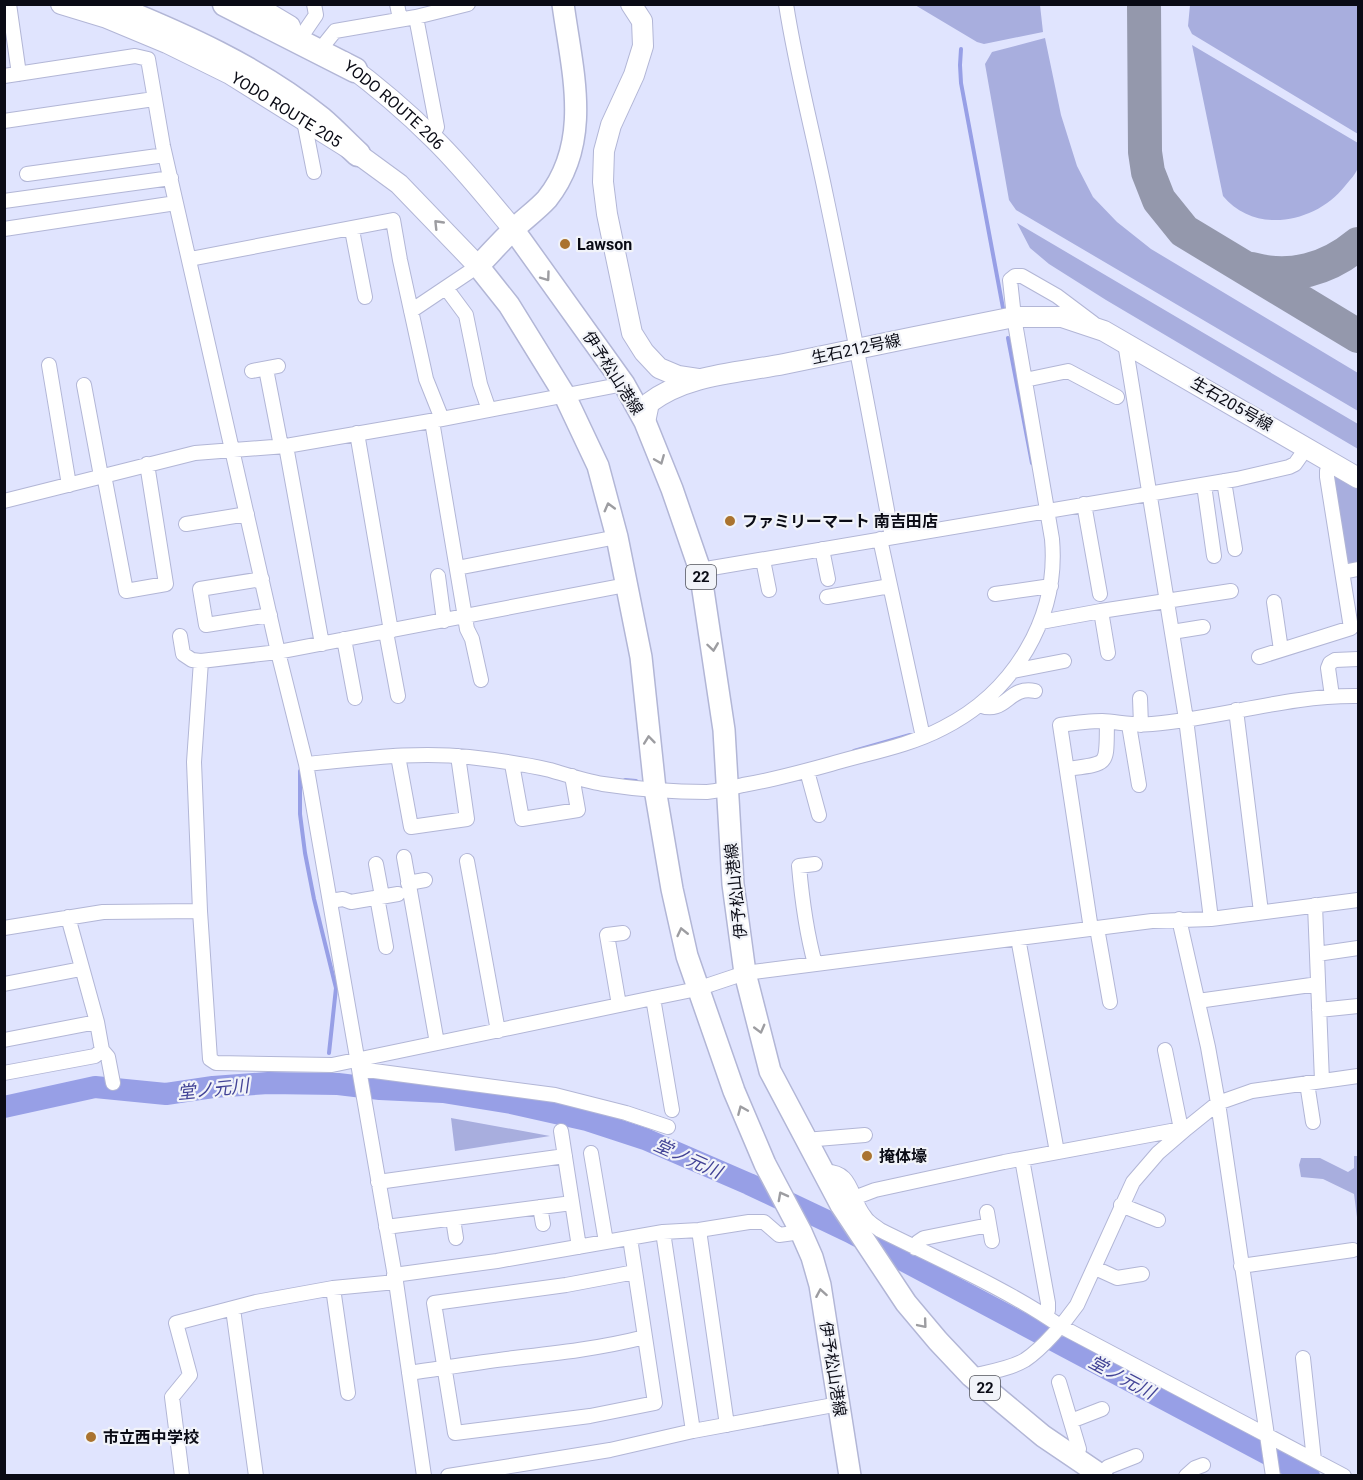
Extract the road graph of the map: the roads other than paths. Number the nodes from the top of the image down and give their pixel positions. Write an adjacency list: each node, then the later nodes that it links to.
1 (9, 4): 18 (street)
2 (61, 4): 20 (street, YODO ROUTE 205)
3 (106, 4): 24 (highway)
4 (225, 4): 12 (highway)
5 (314, 4): 15 (street)
6 (397, 4): 14 (street)
7 (468, 4): 11 (street)
8 (563, 4): 31 (main road)
9 (631, 4): 44 (street)
10 (786, 4): 41 (street)
11 (449, 7): 13 (street)
12 (258, 9): 15 (street, YODO ROUTE 206); 17 (highway)
13 (416, 17): 14 (street); 22 (street)
14 (400, 19): 16 (street)
15 (303, 34): 16 (street, YODO ROUTE 206)
16 (323, 46): 17 (street, YODO ROUTE 206)
17 (355, 70): 22 (street, YODO ROUTE 206)
18 (9, 79): 19 (street)
19 (154, 99): 21 (street); 23 (street)
20 (304, 121): 24 (street, YODO ROUTE 205); 25 (street)
21 (13, 124)
22 (432, 136): 31 (street, YODO ROUTE 206)
23 (165, 154): 26 (street); 27 (street)
24 (358, 154): 34 (street, YODO ROUTE 205, one-way to 24)
25 (314, 172)
26 (27, 174)
27 (171, 178): 28 (street); 29 (street)
28 (4, 201)
29 (177, 203): 30 (street); 33 (street)
30 (4, 229)
31 (513, 229): 34 (main road); 46 (main road, 伊予松山港線 / 22, one-way to 46)
32 (352, 230): 33 (street); 36 (street); 37 (street)
33 (189, 259): 56 (street)
34 (478, 266): 35 (street); 48 (main road, 伊予松山港線)
35 (446, 288): 37 (street); 50 (street)
36 (364, 297)
37 (411, 311): 51 (street)
38 (1014, 317): 39 (street, 生石212号線); 39 (street); 41 (street, 生石212号線); 45 (street)
39 (1104, 331): 40 (street, 生石205号線)
40 (1125, 343): 55 (street, 生石205号線); 64 (street)
41 (858, 348): 44 (street, 生石212号線); 71 (street)
42 (53, 369): 62 (street)
43 (265, 369): 54 (street)
44 (698, 379): 52 (street)
45 (1025, 380): 49 (street); 67 (street)
46 (624, 384): 48 (street); 52 (main road, 伊予松山港線 / 22)
47 (84, 385): 59 (street)
48 (564, 394): 50 (street); 70 (main road, 伊予松山港線, one-way to 48)
49 (1117, 397)
50 (489, 410): 51 (street)
51 (437, 420): 53 (street); 76 (street)
52 (645, 422): 78 (main road, 伊予松山港線 / 22, one-way to 78)
53 (357, 433): 54 (street); 99 (street)
54 (284, 446): 56 (street); 103 (street)
55 (1307, 447): 57 (street, 生石205号線); 61 (street)
56 (233, 451): 58 (street); 68 (street)
57 (1332, 463): 60 (street, 生石205号線); 79 (street)
58 (147, 464): 59 (street); 59 (street)
59 (103, 476): 62 (street)
60 (1359, 478)
61 (1224, 481): 63 (street); 73 (street)
62 (69, 484): 65 (street)
63 (1204, 485): 64 (street); 74 (street)
64 (1150, 493): 66 (street); 91 (street)
65 (4, 501)
66 (1084, 504): 67 (street); 89 (street)
67 (1048, 510): 71 (street); 85 (street)
68 (247, 514): 69 (street); 81 (street)
69 (186, 524)
70 (617, 537): 76 (street); 83 (main road, 伊予松山港線)
71 (886, 538): 72 (street); 84 (street)
72 (822, 549): 75 (street); 82 (street)
73 (1235, 549)
74 (1214, 556)
75 (763, 560): 78 (street); 86 (street)
76 (457, 568): 95 (street)
77 (1359, 569): 79 (street)
78 (700, 570): 133 (main road, 伊予松山港線 / 22, one-way to 133)
79 (1343, 572): 104 (street)
80 (438, 576): 96 (street)
81 (262, 579): 94 (street); 94 (street)
82 (828, 579)
83 (626, 585): 95 (street); 134 (main road, 伊予松山港線, one-way to 83)
84 (890, 586): 90 (street); 124 (street)
85 (1051, 586): 88 (street); 97 (street)
86 (770, 590)
87 (1231, 591): 91 (street)
88 (995, 594)
89 (1100, 594)
90 (827, 597)
91 (1167, 602): 93 (street); 100 (street)
92 (1274, 602): 104 (street)
93 (1101, 611): 97 (street); 106 (street)
94 (270, 615): 105 (street)
95 (465, 617): 96 (street); 112 (street)
96 (444, 621): 99 (street)
97 (1041, 622): 111 (street)
98 (1203, 627): 100 (street)
99 (389, 631): 102 (street); 114 (street)
100 (1172, 632): 121 (street)
101 (180, 636): 109 (street)
102 (344, 639): 103 (street); 117 (street)
103 (322, 644): 105 (street)
104 (1281, 650): 107 (street)
105 (278, 652): 109 (street); 127 (street)
106 (1108, 653)
107 (1259, 657)
108 (1359, 659): 115 (street)
109 (201, 661): 147 (street)
110 (1064, 661): 111 (street)
111 (1013, 671): 119 (street)
112 (476, 673)
113 (1035, 691): 119 (street)
114 (398, 696)
115 (1332, 696): 116 (street); 120 (street)
116 (1359, 696)
117 (355, 698)
118 (1140, 698): 123 (street)
119 (979, 705): 124 (street)
120 (1236, 710): 121 (street); 148 (street)
121 (1186, 719): 123 (street); 151 (street)
122 (1107, 722): 123 (street); 129 (street); 129 (street)
123 (1135, 725): 132 (street)
124 (922, 732): 130 (street)
125 (398, 756): 126 (street); 126 (street); 127 (street)
126 (458, 756): 128 (street)
127 (306, 764): 145 (street)
128 (512, 764): 131 (street); 131 (street)
129 (1067, 769): 153 (street)
130 (807, 771): 133 (street); 135 (street)
131 (572, 776): 134 (street)
132 (1139, 785)
133 (727, 788): 134 (street); 161 (main road, 伊予松山港線 / 22)
134 (654, 789): 164 (main road, 伊予松山港線, one-way to 134)
135 (819, 815)
136 (404, 857): 141 (street)
137 (467, 861): 172 (street)
138 (376, 864): 143 (street)
139 (815, 864): 159 (street)
140 (425, 880): 141 (street)
141 (408, 883): 174 (street)
142 (398, 894): 143 (street)
143 (380, 897): 145 (street); 156 (street)
144 (1359, 900): 146 (street)
145 (330, 901): 177 (street)
146 (1315, 905): 148 (street); 158 (street)
147 (200, 911): 149 (street); 177 (street)
148 (1262, 912): 151 (street)
149 (68, 917): 152 (street); 160 (street)
150 (1179, 919): 151 (street); 153 (street); 166 (street)
151 (1211, 919)
152 (4, 928)
153 (1094, 928): 155 (street); 167 (street)
154 (623, 933): 168 (street)
155 (1018, 938): 159 (street); 191 (street)
156 (386, 947)
157 (1359, 948): 158 (street)
158 (1317, 954): 163 (street)
159 (815, 964): 161 (street)
160 (81, 969): 162 (street); 171 (street)
161 (745, 973): 164 (street); 190 (main road, 伊予松山港線 / 22, one-way to 190)
162 (4, 984)
163 (1318, 984): 166 (street); 170 (street)
164 (697, 988): 165 (street); 205 (main road, 伊予松山港線, one-way to 164)
165 (653, 998): 168 (street); 184 (street)
166 (1198, 1001): 183 (street)
167 (1110, 1002)
168 (619, 1005): 172 (street)
169 (1359, 1006): 170 (street)
170 (1319, 1010): 180 (street)
171 (97, 1022): 173 (street); 175 (street)
172 (498, 1031): 174 (street)
173 (4, 1040)
174 (437, 1043): 177 (street)
175 (102, 1050): 178 (street); 181 (street)
176 (1165, 1050): 187 (street)
177 (359, 1067): 186 (street); 195 (street)
178 (4, 1073)
179 (1359, 1077): 180 (street)
180 (1322, 1081): 182 (street)
181 (113, 1083)
182 (1307, 1083): 183 (street); 185 (street)
183 (1218, 1103): 187 (street); 214 (street)
184 (672, 1110)
185 (1313, 1122)
186 (668, 1127)
187 (1184, 1128): 191 (street); 198 (street)
188 (561, 1131): 193 (street)
189 (865, 1134): 190 (street)
190 (805, 1140): 196 (main road, 伊予松山港線 / 22)
191 (1057, 1152): 194 (street)
192 (591, 1153): 210 (street)
193 (565, 1156): 195 (street); 197 (street)
194 (1022, 1159): 196 (street); 221 (street)
195 (378, 1182): 203 (street)
196 (847, 1201): 212 (street); 227 (main road, 伊予松山港線 / 22, one-way to 227)
197 (572, 1203): 199 (street); 211 (street)
198 (1121, 1205): 201 (street); 215 (street)
199 (540, 1207): 200 (street); 202 (street)
200 (453, 1219): 203 (street); 208 (street)
201 (1158, 1220)
202 (543, 1224)
203 (386, 1227): 218 (street)
204 (699, 1230): 205 (street); 206 (street); 233 (street)
205 (800, 1230): 230 (main road, 伊予松山港線, one-way to 205)
206 (663, 1232): 207 (street); 234 (street)
207 (630, 1238): 210 (street); 216 (street)
208 (456, 1239)
209 (992, 1241): 212 (street)
210 (606, 1242): 211 (street)
211 (579, 1246): 218 (street)
212 (915, 1248): 221 (street)
213 (1353, 1250): 214 (street)
214 (1241, 1266): 235 (street)
215 (1095, 1268): 217 (street); 222 (street)
216 (635, 1272): 223 (street); 225 (street)
217 (1142, 1274)
218 (395, 1279): 219 (street); 226 (street)
219 (333, 1288): 220 (street); 229 (street)
220 (233, 1308): 242 (street); 243 (street)
221 (1046, 1316): 222 (street)
222 (1059, 1327): 227 (street); 235 (street)
223 (645, 1337): 225 (street); 225 (street)
224 (1303, 1358): 238 (street)
225 (444, 1368): 226 (street)
226 (409, 1373): 244 (street)
227 (971, 1376): 237 (main road, 伊予松山港線 / 22)
228 (1059, 1382): 232 (street)
229 (348, 1393)
230 (839, 1404): 233 (street); 246 (main road, 伊予松山港線)
231 (1102, 1409): 232 (street)
232 (1071, 1421): 237 (street)
233 (728, 1425): 234 (street)
234 (693, 1431): 245 (street)
235 (1268, 1439): 238 (street); 240 (street)
236 (1136, 1456): 241 (street)
237 (1075, 1457): 241 (main road, 伊予松山港線 / 22)
238 (1314, 1460): 248 (street)
239 (1203, 1465): 247 (street)
240 (1273, 1474)
241 (1102, 1475)
242 (182, 1476)
243 (256, 1476)
244 (424, 1476)
245 (448, 1476)
246 (850, 1476)
247 (1186, 1476)
248 (1344, 1476)

